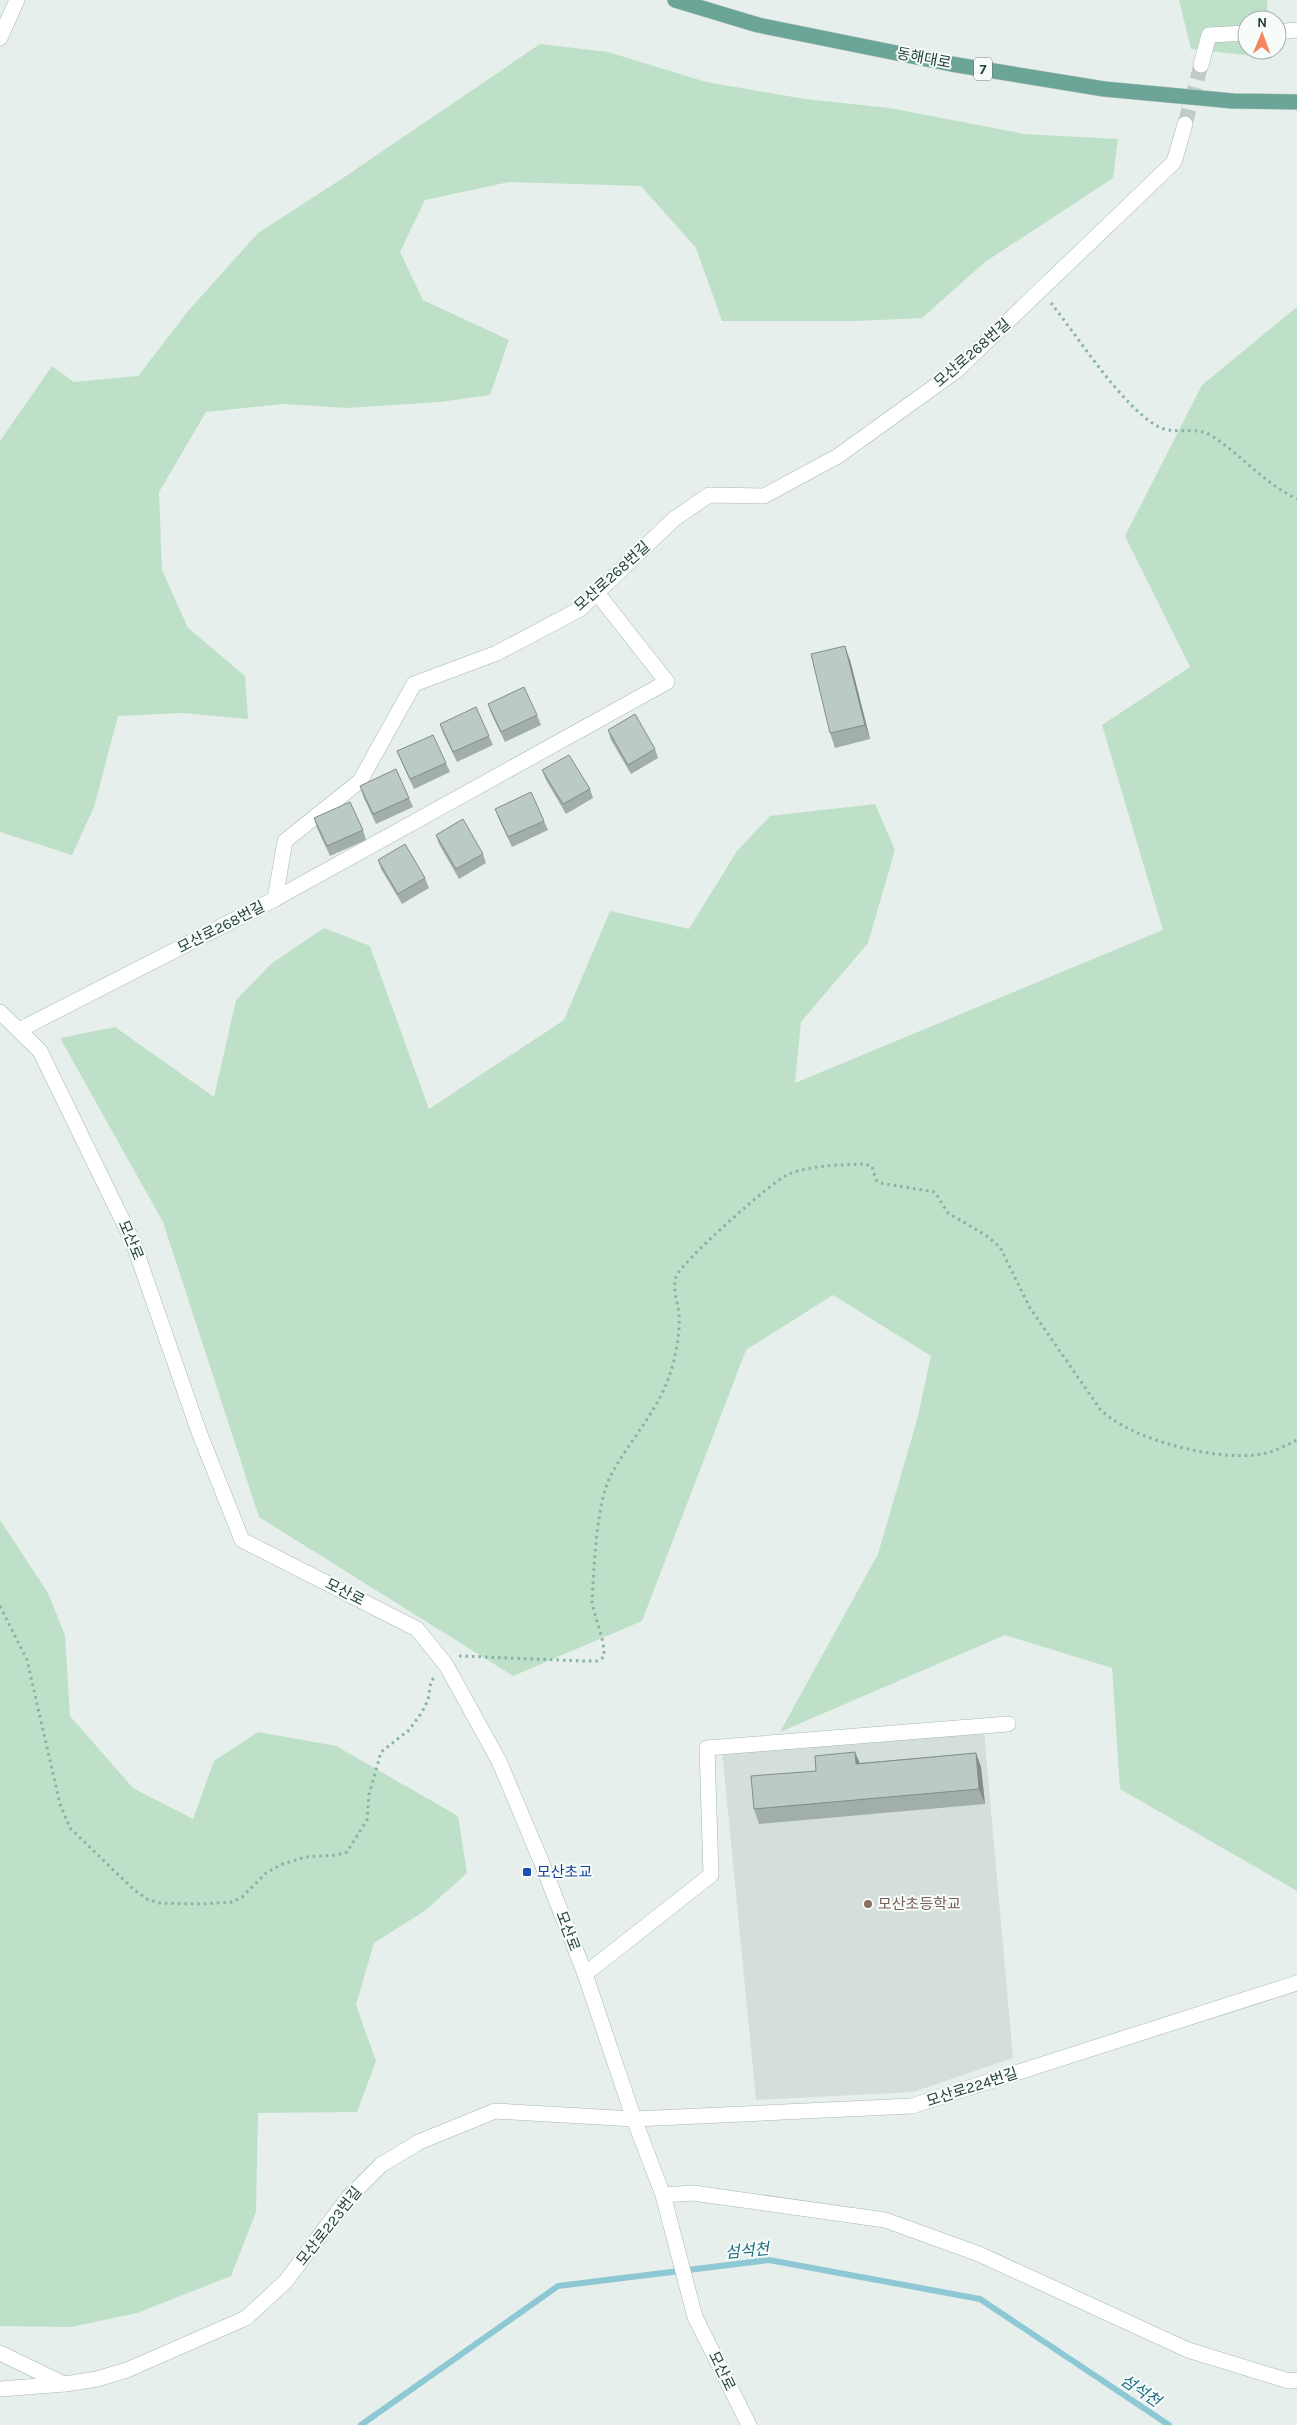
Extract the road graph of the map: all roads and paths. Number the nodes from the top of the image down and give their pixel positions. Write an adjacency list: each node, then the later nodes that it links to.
1 (17, 0): 4 (street)
2 (675, 0): 6 (main road, 동해대로 / 7)
3 (1237, 34): 5 (street)
4 (0, 38)
5 (1201, 65)
6 (1297, 102)
7 (1185, 124): 8 (street, 모산로268번길)
8 (1042, 290): 9 (path); 10 (street, 모산로268번길)
9 (1297, 499)
10 (597, 593): 11 (street, 모산로268번길); 11 (street)
11 (275, 899): 13 (street, 모산로268번길)
12 (0, 1012): 13 (street, 모산로)
13 (19, 1030): 16 (street, 모산로)
14 (1297, 1440): 16 (path)
15 (0, 1606): 16 (path)
16 (446, 1665): 18 (street, 모산로)
17 (1008, 1724): 18 (street)
18 (585, 1974): 20 (street, 모산로)
19 (1297, 1983): 20 (street, 모산로224번길)
20 (634, 2120): 21 (street, 모산로); 24 (street, 모산로223번길)
21 (663, 2194): 23 (street); 26 (street, 모산로)
22 (0, 2353): 24 (street)
23 (1297, 2380)
24 (65, 2384): 25 (street, 모산로223번길)
25 (0, 2389)
26 (749, 2425)

